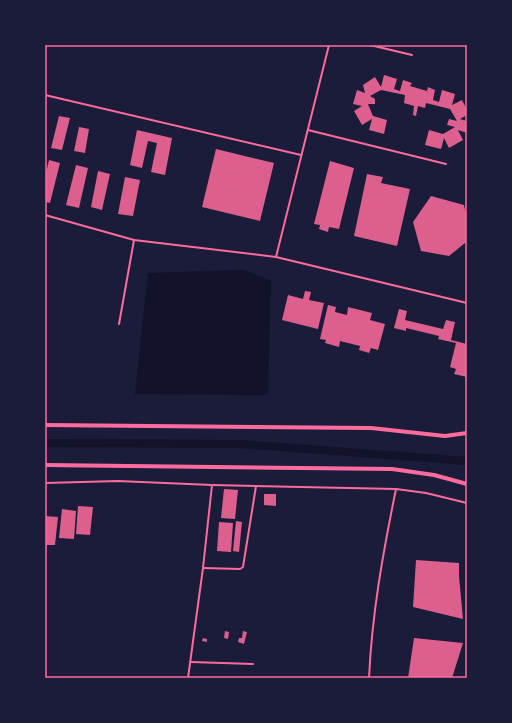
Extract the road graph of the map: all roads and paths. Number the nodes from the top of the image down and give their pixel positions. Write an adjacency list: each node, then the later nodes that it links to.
1 (329, 45): 5 (lane)
2 (370, 45): 3 (lane)
3 (412, 55)
4 (45, 95): 6 (lane)
5 (308, 130): 6 (lane); 7 (lane)
6 (301, 156): 10 (lane)
7 (446, 164)
8 (45, 215): 9 (lane)
9 (134, 240): 10 (lane); 12 (lane)
10 (276, 257): 11 (lane)
11 (467, 304)
12 (119, 324)
13 (45, 426): 14 (street)
14 (467, 433)
15 (45, 465): 17 (street)
16 (45, 483): 18 (lane)
17 (467, 484)
18 (212, 485): 19 (lane); 22 (lane)
19 (256, 486): 20 (lane); 22 (lane)
20 (396, 489): 21 (lane); 26 (lane)
21 (467, 503)
22 (203, 568): 23 (lane)
23 (191, 662): 24 (lane); 25 (lane)
24 (252, 664)
25 (188, 678)
26 (369, 678)

